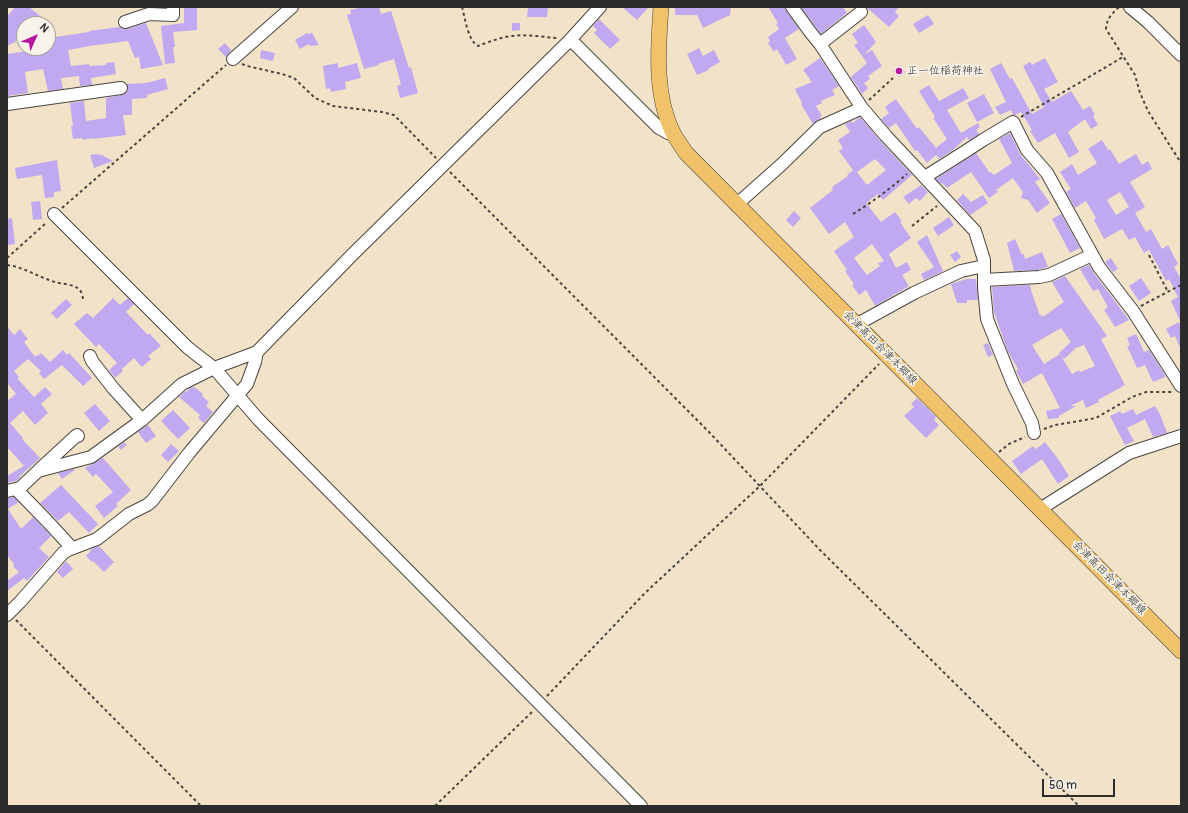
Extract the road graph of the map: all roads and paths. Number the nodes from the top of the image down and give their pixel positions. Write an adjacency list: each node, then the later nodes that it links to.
1 (173, 7): 10 (street)
2 (292, 7): 15 (street)
3 (462, 7): 11 (path)
4 (600, 7): 11 (street)
5 (661, 7): 21 (main road, 会津高田会津本郷線)
6 (792, 7): 12 (street)
7 (1120, 7): 14 (path)
8 (1130, 7): 13 (street)
9 (861, 12): 12 (street)
10 (125, 22)
11 (569, 41): 21 (street); 23 (street)
12 (820, 44): 19 (street)
13 (1181, 55)
14 (1123, 56): 20 (path); 22 (path)
15 (233, 59): 23 (path); 28 (path)
16 (893, 78): 19 (path)
17 (121, 88): 18 (street)
18 (7, 104)
19 (862, 108): 24 (street); 27 (street)
20 (1013, 122): 25 (street); 31 (street)
21 (674, 134): 27 (main road, 会津高田会津本郷線)
22 (1181, 163)
23 (443, 165): 42 (street); 54 (path)
24 (915, 166): 25 (street); 29 (path)
25 (925, 177): 26 (street)
26 (946, 199): 30 (path); 35 (street)
27 (736, 205): 41 (main road, 会津高田会津本郷線)
28 (54, 214): 33 (path); 45 (street)
29 (853, 214)
30 (912, 226)
31 (1092, 255): 36 (street); 40 (street)
32 (1149, 255): 38 (path)
33 (7, 258)
34 (7, 265): 39 (path)
35 (984, 266): 36 (street); 41 (street)
36 (984, 280): 49 (street)
37 (1181, 286): 38 (path)
38 (1168, 292): 40 (path)
39 (83, 301)
40 (1133, 311): 46 (street)
41 (859, 327): 44 (main road, 会津高田会津本郷線)
42 (257, 352): 45 (street); 47 (street)
43 (90, 356): 48 (street)
44 (887, 356): 52 (main road, 会津高田会津本郷線); 54 (path)
45 (214, 368): 47 (street); 48 (street)
46 (1179, 388): 49 (path)
47 (238, 394): 57 (street); 60 (street)
48 (142, 420): 53 (street)
49 (1034, 433): 52 (path)
50 (78, 436): 53 (street)
51 (1181, 436): 56 (street)
52 (991, 459): 56 (main road, 会津高田会津本郷線)
53 (38, 471): 55 (street)
54 (760, 486): 60 (path); 64 (path)
55 (12, 490): 57 (street)
56 (1040, 509): 59 (main road, 会津高田会津本郷線)
57 (72, 548): 58 (street)
58 (8, 614): 61 (path)
59 (1181, 651)
60 (540, 704): 62 (path); 63 (street)
61 (201, 806)
62 (435, 806)
63 (641, 806)
64 (1078, 806)

